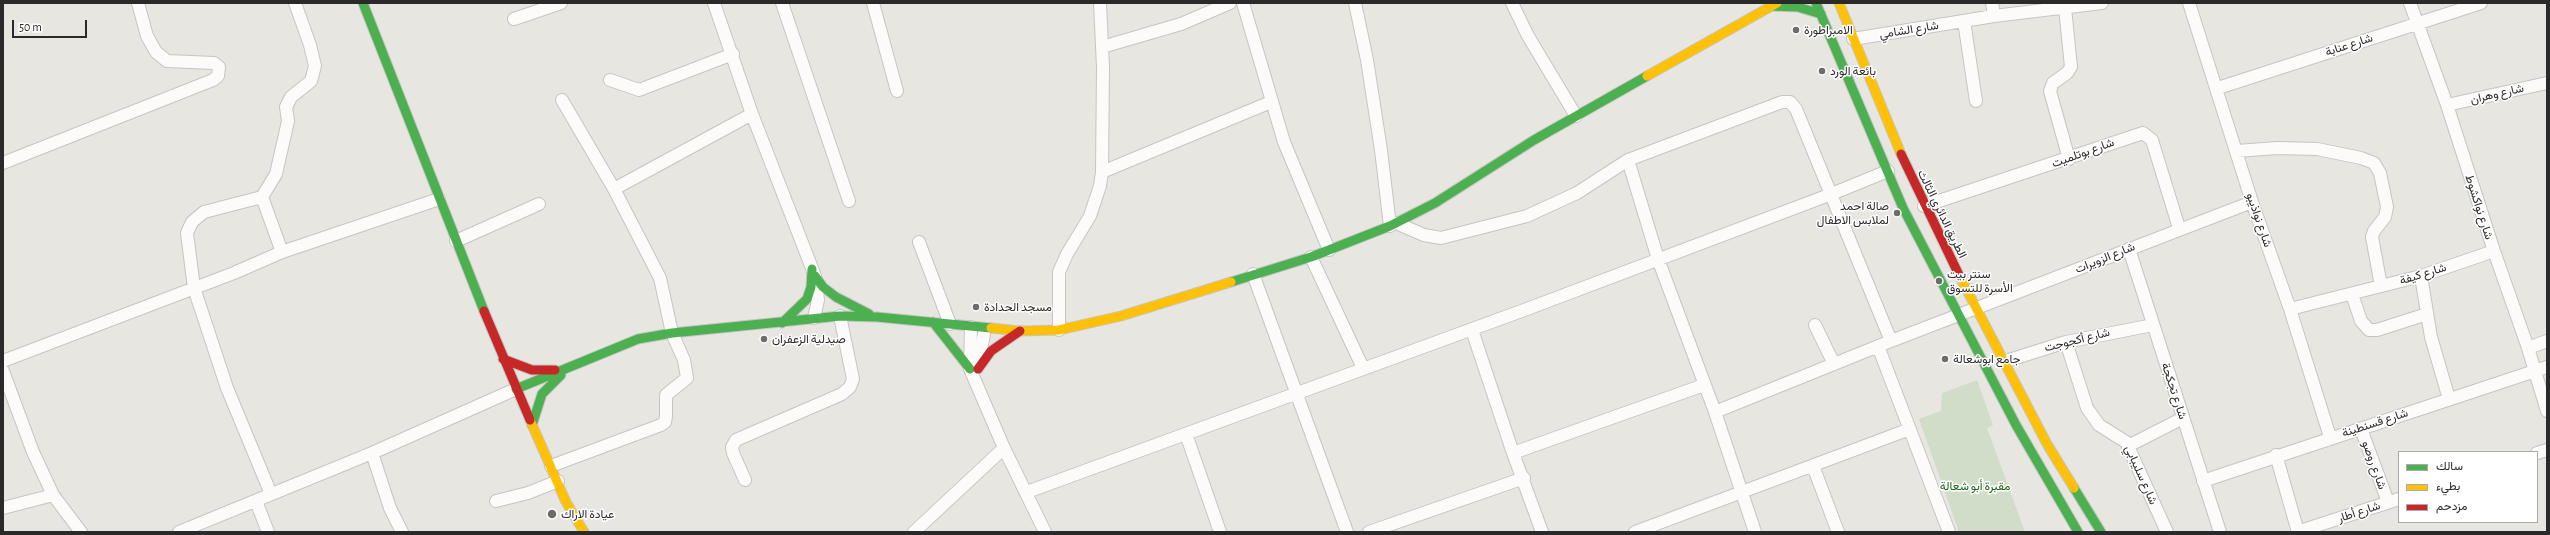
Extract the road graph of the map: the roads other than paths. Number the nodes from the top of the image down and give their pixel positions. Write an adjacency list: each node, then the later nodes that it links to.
1 (138, 3): 43 (street)
2 (295, 3): 48 (street)
3 (363, 3): 49 (street)
4 (561, 3): 24 (street)
5 (714, 3): 29 (street)
6 (782, 3): 50 (street)
7 (873, 3): 33 (street)
8 (1100, 3): 28 (street)
9 (1230, 3): 28 (street)
10 (1243, 3): 36 (street)
11 (1355, 3): 54 (street)
12 (1512, 3): 39 (street)
13 (1816, 3): 22 (street)
14 (1839, 3): 27 (street, الطريق الدائري الثالث)
15 (1992, 3): 23 (street)
16 (2102, 3): 21 (street, شارع الشامي)
17 (2189, 3): 32 (street, شارع نواذيبو)
18 (2410, 3): 26 (street, شارع نواكشوط)
19 (2481, 3): 26 (street, شارع عنابة)
20 (1773, 4): 22 (street); 39 (street)
21 (2065, 8): 23 (street, شارع الشامي); 41 (street)
22 (1821, 14): 44 (street)
23 (1994, 16): 25 (street, شارع الشامي)
24 (514, 18)
25 (1964, 21): 27 (street, شارع الشامي); 35 (street)
26 (2417, 23): 32 (street, شارع عنابة); 37 (street, شارع نواكشوط)
27 (1853, 39): 53 (street, الطريق الدائري الثالث)
28 (1102, 47): 45 (street)
29 (733, 54): 30 (street); 38 (street)
30 (610, 80)
31 (2547, 83): 37 (street, شارع وهران)
32 (2218, 88): 40 (street, شارع نواذيبو)
33 (897, 91)
34 (562, 100): 46 (street)
35 (1976, 101)
36 (1271, 102): 45 (street); 59 (street)
37 (2447, 105): 60 (street, شارع نواكشوط)
38 (752, 114): 46 (street); 64 (street)
39 (1576, 116): 54 (street)
40 (2237, 151): 51 (street, شارع نواذيبو); 67 (street)
41 (2069, 159): 53 (street, شارع بوتلميت); 55 (street, شارع بوتلميت)
42 (1628, 160): 47 (street); 54 (street); 63 (street)
43 (3, 163)
44 (1888, 170): 47 (street); 74 (street)
45 (1102, 172): 84 (street)
46 (614, 189): 87 (street)
47 (1830, 195): 63 (street); 88 (street)
48 (262, 197): 61 (street); 68 (street)
49 (439, 199): 56 (street); 61 (street)
50 (849, 202)
51 (2252, 202): 55 (street, شارع الزويرات); 71 (street, شارع نواذيبو)
52 (539, 204): 56 (street)
53 (1924, 206): 70 (street, الطريق الدائري الثالث)
54 (1393, 224): 59 (street)
55 (2179, 228): 58 (street, شارع الزويرات)
56 (456, 241): 93 (street)
57 (920, 242): 79 (street)
58 (2129, 249): 70 (street, شارع الزويرات); 81 (street, شارع تجكجة)
59 (1328, 250): 62 (street)
60 (2494, 251): 66 (street, شارع كيفة); 92 (street, شارع نواكشوط)
61 (282, 252): 68 (street)
62 (1311, 257): 65 (street); 99 (street)
63 (1658, 259): 85 (street); 104 (street)
64 (813, 272): 75 (street); 76 (street); 78 (street)
65 (1253, 274): 84 (street); 106 (street)
66 (2421, 276): 67 (street, شارع كيفة); 72 (street)
67 (2381, 286): 69 (street, شارع كيفة)
68 (194, 288): 94 (street); 129 (street)
69 (2352, 294): 71 (street, شارع كيفة); 72 (street)
70 (1975, 309): 74 (street, شارع الزويرات); 95 (street, الطريق الدائري الثالث)
71 (2290, 309): 115 (street, شارع نواذيبو)
72 (2427, 314): 107 (street)
73 (840, 316): 75 (street); 76 (street); 124 (street)
74 (1958, 316): 88 (street, شارع الزويرات); 150 (street)
75 (877, 317): 77 (street)
76 (814, 318): 78 (street)
77 (932, 322): 79 (street); 101 (street)
78 (782, 323): 87 (street)
79 (950, 324): 82 (street)
80 (1815, 325): 96 (street)
81 (2153, 325): 90 (street, شارع أكجوجت); 110 (street, شارع تجكجة)
82 (971, 327): 83 (street); 101 (street)
83 (985, 329): 86 (street); 101 (street)
84 (1059, 330): 86 (street)
85 (1472, 330): 99 (street); 119 (street)
86 (1020, 331): 101 (street)
87 (672, 333): 97 (street); 121 (street)
88 (1890, 341): 91 (street, شارع الزويرات)
89 (2547, 341): 92 (street)
90 (2066, 342): 95 (street, شارع أكجوجت); 116 (street, شارع سليبابي)
91 (1878, 346): 96 (street, شارع الزويرات); 113 (street)
92 (2528, 348): 103 (street, شارع نواكشوط)
93 (503, 359): 100 (street); 105 (street)
94 (3, 361)
95 (2003, 362): 151 (street, الطريق الدائري الثالث)
96 (1834, 364): 109 (street, شارع الزويرات)
97 (573, 365): 100 (street); 111 (street)
98 (2547, 367): 103 (street, شارع قسنطينة)
99 (1363, 368): 106 (street)
100 (563, 369): 105 (street)
101 (974, 369): 117 (street)
102 (3, 370): 130 (street)
103 (2535, 371): 107 (street, شارع قسنطينة); 108 (street, شارع نواكشوط)
104 (1704, 385): 109 (street); 119 (street)
105 (516, 389): 111 (street); 118 (street)
106 (1295, 392): 114 (street); 143 (street)
107 (2448, 399): 112 (street, شارع قسنطينة)
108 (2547, 411)
109 (1715, 412): 128 (street)
110 (2183, 418): 116 (street); 126 (street, شارع تجكجة)
111 (532, 425): 121 (street)
112 (2360, 428): 115 (street, شارع قسنطينة); 132 (street, شارع روصو)
113 (1910, 429): 122 (street); 149 (street)
114 (1186, 434): 127 (street); 142 (street)
115 (2330, 437): 120 (street, شارع قسنطينة)
116 (2128, 446): 152 (street, شارع سليبابي)
117 (1004, 448): 127 (street); 140 (street)
118 (372, 453): 129 (street); 138 (street)
119 (1513, 453): 123 (street)
120 (2276, 455): 126 (street, شارع قسنطينة); 154 (street)
121 (551, 466): 125 (street)
122 (1813, 466): 128 (street); 148 (street)
123 (1524, 478): 144 (street); 145 (street)
124 (746, 480)
125 (558, 481): 133 (street); 139 (street)
126 (2203, 481): 153 (street, شارع تجكجة)
127 (1027, 492): 141 (street)
128 (1741, 492): 146 (street); 147 (street)
129 (271, 494): 131 (street)
130 (53, 495): 134 (street); 135 (street)
131 (256, 500): 136 (street); 137 (street)
132 (2393, 500): 154 (street, شارع أطار)
133 (496, 501)
134 (3, 508)
135 (81, 532)
136 (179, 532)
137 (268, 532)
138 (402, 532)
139 (584, 532)
140 (914, 532)
141 (1045, 532)
142 (1220, 532)
143 (1347, 532)
144 (1369, 532)
145 (1542, 532)
146 (1635, 532)
147 (1755, 532)
148 (1838, 532)
149 (1948, 532)
150 (2078, 532)
151 (2101, 532)
152 (2167, 532)
153 (2220, 532)
154 (2298, 532)

